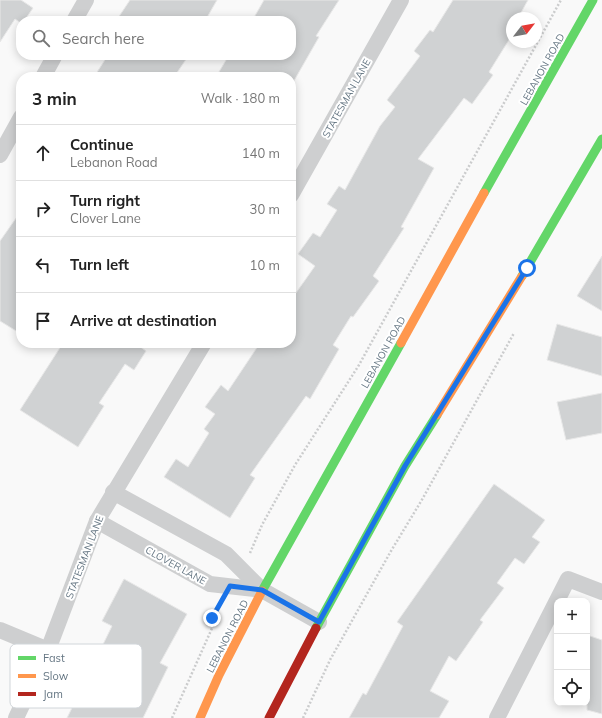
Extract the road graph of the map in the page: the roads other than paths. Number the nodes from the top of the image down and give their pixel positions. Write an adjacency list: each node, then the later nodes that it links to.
1 (86, 0): 4 (street)
2 (401, 0): 10 (street, STATESMAN LANE)
3 (593, 0): 14 (main road, LEBANON ROAD)
4 (77, 16)
5 (52, 60): 6 (street)
6 (46, 72)
7 (16, 126): 9 (street)
8 (602, 139): 16 (main road)
9 (0, 155)
10 (296, 186)
11 (201, 348): 12 (street, STATESMAN LANE)
12 (113, 492): 13 (street, STATESMAN LANE); 14 (street, CLOVER LANE)
13 (97, 521): 14 (street, CLOVER LANE); 19 (street, STATESMAN LANE)
14 (262, 590): 16 (street, CLOVER LANE); 22 (main road, LEBANON ROAD)
15 (602, 592): 24 (street)
16 (319, 622): 23 (main road)
17 (0, 630): 18 (street)
18 (34, 644)
19 (50, 644)
20 (21, 708): 21 (street, STATESMAN LANE)
21 (16, 718)
22 (200, 718)
23 (269, 718)
24 (497, 718)

